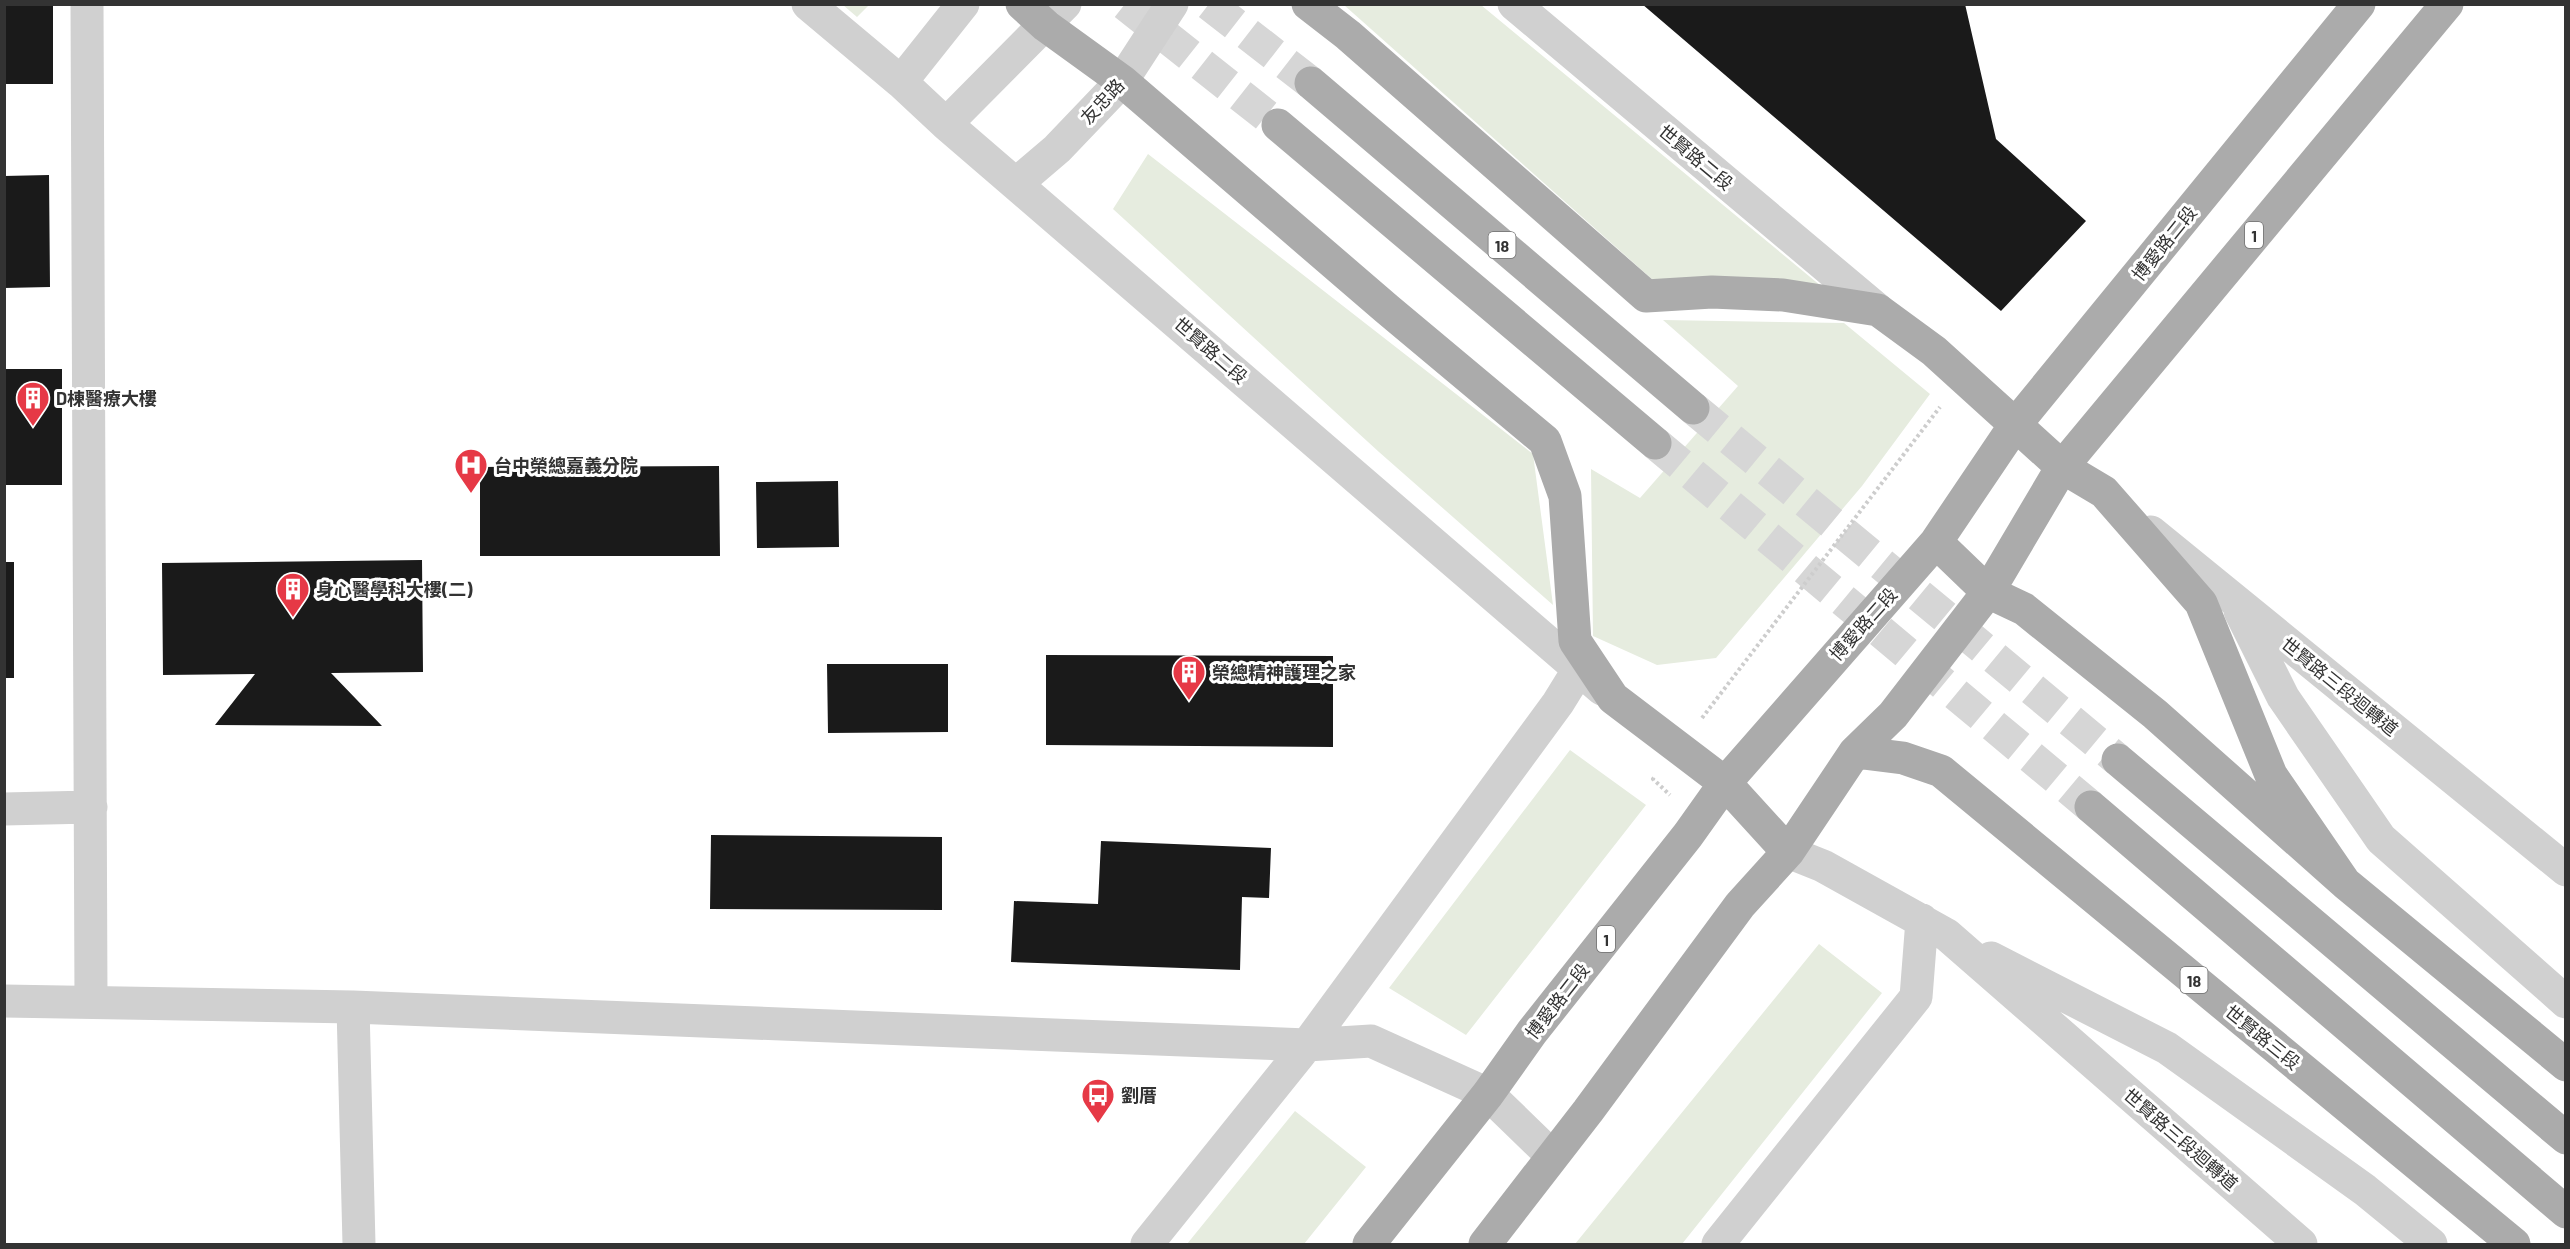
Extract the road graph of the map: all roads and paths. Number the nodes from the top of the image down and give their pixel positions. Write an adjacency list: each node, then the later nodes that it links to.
1 (87, 4): 30 (street)
2 (808, 4): 11 (street, 世賢路二段)
3 (963, 4): 11 (street)
4 (1172, 4): 10 (street, 友忠路)
5 (1308, 4): 16 (main road)
6 (1514, 4): 16 (street, 世賢路二段)
7 (2359, 4): 18 (main road, 博愛路二段 / 1)
8 (2447, 4): 20 (main road, 1)
9 (1044, 12): 10 (main road); 13 (street)
10 (1122, 81): 15 (street, 友忠路); 26 (main road)
11 (901, 82): 13 (street, 世賢路二段)
12 (1311, 83): 17 (main road, 18)
13 (946, 124): 15 (street, 世賢路二段)
14 (1278, 125): 19 (main road)
15 (1016, 183): 25 (street, 世賢路二段)
16 (1878, 310): 18 (main road)
17 (1693, 408)
18 (2015, 425): 20 (main road); 22 (main road, 博愛路二段 / 1)
19 (1655, 443)
20 (2062, 466): 21 (main road); 23 (main road, 1)
21 (2114, 501): 24 (street, 世賢路三段迴轉道); 35 (main road)
22 (1936, 542): 23 (main road); 29 (main road, 博愛路二段 / 1)
23 (1988, 592): 27 (main road, 1); 35 (main road)
24 (2236, 601): 34 (street, 世賢路三段迴轉道); 39 (street)
25 (1579, 669): 26 (street, 世賢路二段); 41 (street)
26 (1613, 698): 29 (main road)
27 (1855, 752): 33 (main road, 1); 54 (main road, 世賢路三段 / 18)
28 (2118, 760): 44 (main road)
29 (1725, 783): 33 (main road); 43 (main road, 博愛路二段 / 1)
30 (91, 807): 32 (street); 38 (street)
31 (2091, 807): 46 (main road)
32 (4, 809)
33 (1788, 852): 36 (street); 45 (main road, 1)
34 (2565, 870)
35 (2345, 883): 42 (main road)
36 (1934, 928): 51 (street); 52 (street, 世賢路三段迴轉道); 53 (street)
37 (4, 1001): 38 (street)
38 (91, 1001): 40 (street)
39 (2565, 1002)
40 (353, 1007): 41 (street); 47 (street)
41 (1307, 1045): 43 (street); 48 (street)
42 (2565, 1065)
43 (1488, 1095): 45 (street); 49 (main road, 博愛路二段 / 1)
44 (2565, 1138)
45 (1552, 1156): 50 (main road, 1)
46 (2565, 1212)
47 (359, 1245)
48 (1147, 1245)
49 (1369, 1245)
50 (1485, 1245)
51 (1718, 1245)
52 (2301, 1245)
53 (2431, 1245)
54 (2514, 1245)

